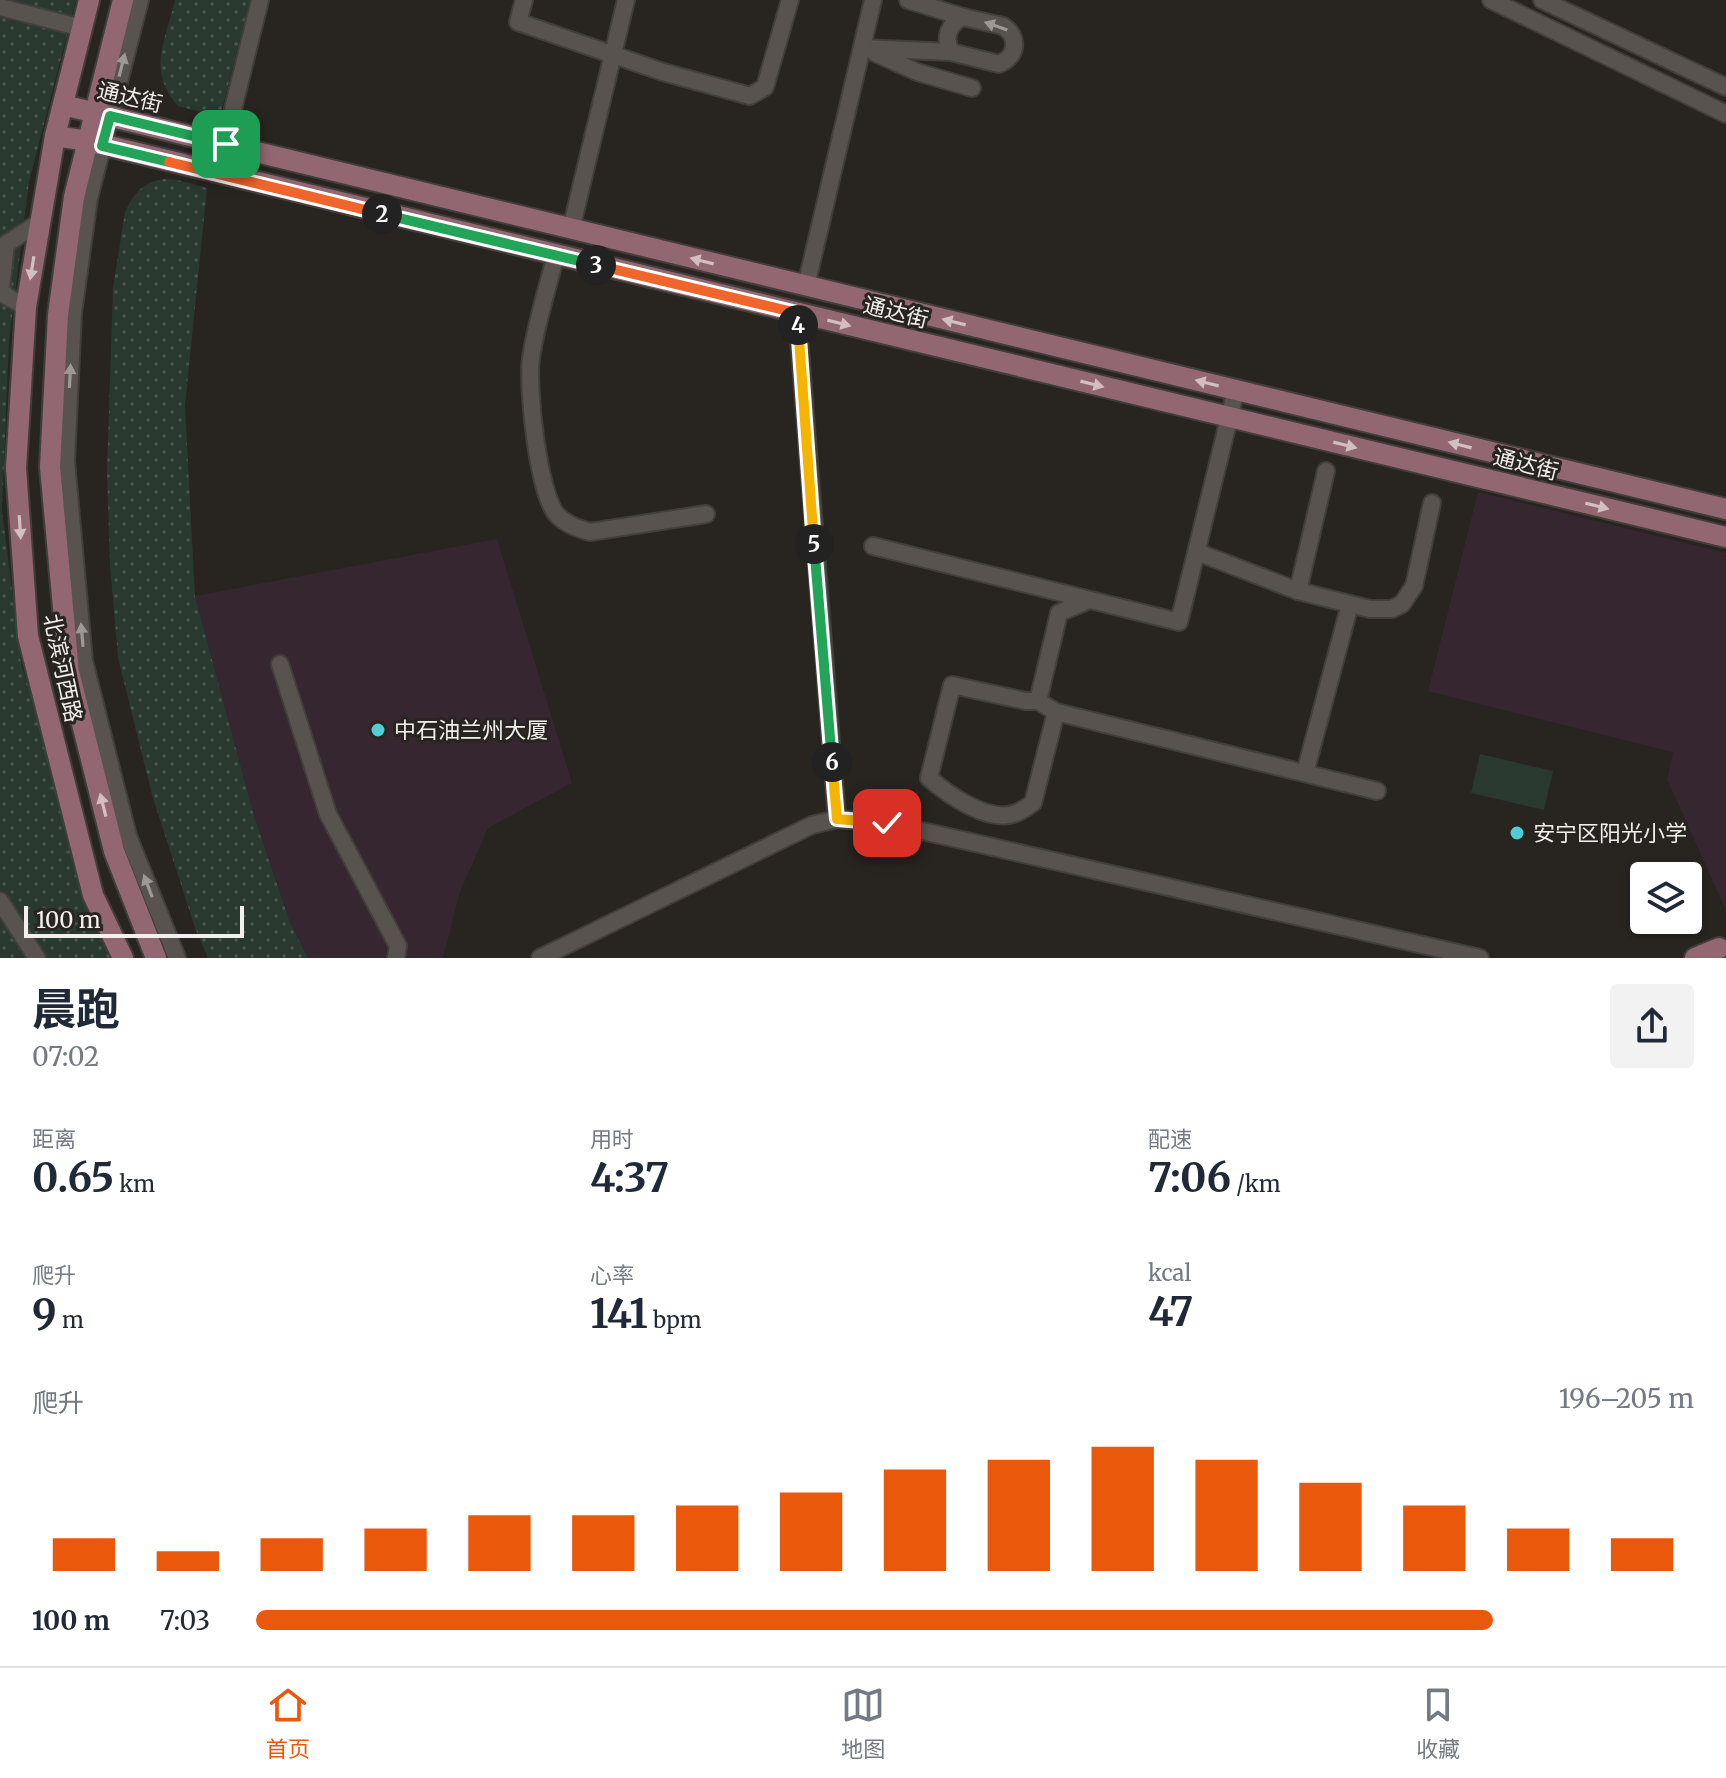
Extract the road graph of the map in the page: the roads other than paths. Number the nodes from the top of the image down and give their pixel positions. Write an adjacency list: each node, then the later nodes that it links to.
1 (89, 0): 14 (main road, 北滨河西路)
2 (123, 0): 23 (main road, 北滨河西路)
3 (140, 0): 23 (street, one-way to 3)
4 (260, 0): 21 (street)
5 (524, 0): 17 (street)
6 (626, 0): 17 (street)
7 (790, 0): 17 (street)
8 (873, 0): 15 (street)
9 (908, 0): 13 (street)
10 (1491, 0): 22 (street)
11 (1542, 0): 18 (street)
12 (0, 7): 14 (street)
13 (963, 17): 16 (street); 16 (street, one-way to 13)
14 (82, 28): 20 (main road, 北滨河西路)
15 (862, 48): 16 (street); 19 (street); 29 (street)
16 (951, 52)
17 (613, 53): 27 (street)
18 (1726, 87)
19 (972, 88)
20 (63, 105): 23 (main road, 通达街); 24 (main road, 北滨河西路)
21 (233, 109)
22 (1726, 114)
23 (103, 115): 25 (main road, 北滨河西路); 27 (main road, 通达街)
24 (55, 136): 25 (main road, 通达街); 26 (main road, 北滨河西路)
25 (95, 144): 28 (main road, 通达街); 54 (main road, 北滨河西路, one-way to 25); 55 (street, one-way to 25)
26 (40, 222): 30 (main road, 北滨河西路, one-way to 30); 30 (street)
27 (571, 229): 29 (main road, 通达街, one-way to 27)
28 (556, 255): 31 (main road, 通达街); 37 (street)
29 (806, 286): 32 (main road, 通达街, one-way to 29)
30 (26, 307): 53 (main road, 北滨河西路, one-way to 53)
31 (797, 313): 33 (main road, 通达街, one-way to 33); 49 (street)
32 (1236, 390): 33 (street); 36 (main road, 通达街, one-way to 32)
33 (1230, 417): 38 (main road, 通达街, one-way to 38); 40 (street)
34 (1326, 471): 41 (street)
35 (1432, 503): 43 (street)
36 (1726, 509)
37 (706, 514)
38 (1726, 537)
39 (873, 546): 42 (street)
40 (1197, 552): 41 (street); 42 (street)
41 (1298, 591): 43 (street)
42 (1089, 600): 45 (street)
43 (1350, 604): 47 (street)
44 (280, 664): 56 (street)
45 (1038, 701): 46 (street); 46 (street)
46 (1056, 712): 47 (street)
47 (1305, 773): 48 (street)
48 (1377, 791)
49 (837, 819): 57 (street); 58 (street)
50 (0, 901): 52 (street)
51 (1717, 950): 59 (main road)
52 (37, 958)
53 (123, 958)
54 (156, 958)
55 (177, 958)
56 (396, 958)
57 (540, 958)
58 (1480, 958)
59 (1695, 958)

